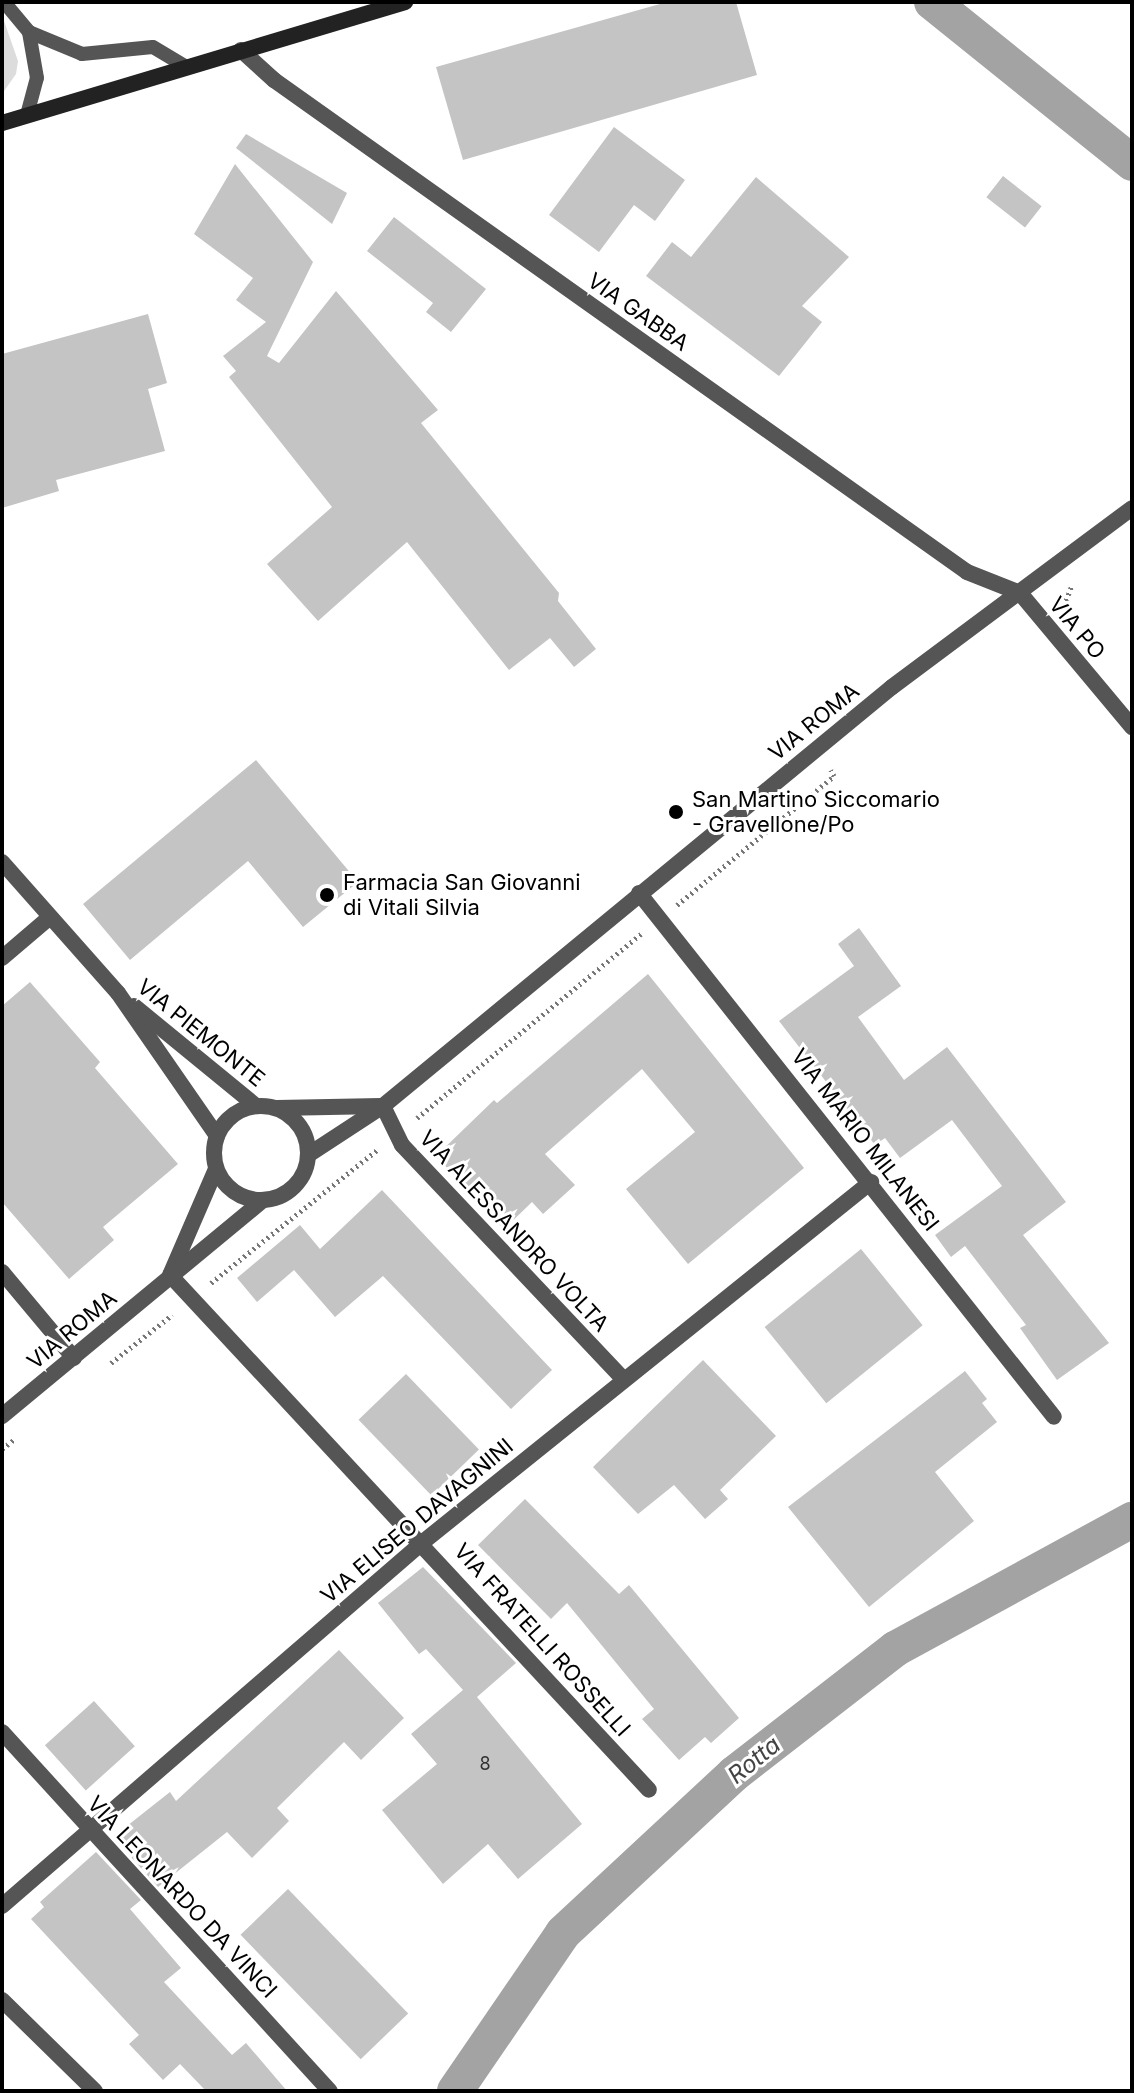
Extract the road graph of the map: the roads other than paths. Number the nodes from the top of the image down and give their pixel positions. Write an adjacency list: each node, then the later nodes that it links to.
1 (4, 2): 3 (lane)
2 (405, 2): 4 (main road)
3 (29, 32): 5 (lane); 6 (lane)
4 (241, 50): 5 (main road); 9 (street, VIA GABBA)
5 (186, 67): 6 (main road)
6 (27, 115): 7 (main road)
7 (2, 123)
8 (1132, 508): 9 (street, VIA ROMA)
9 (1020, 593): 10 (street, VIA PO); 12 (street, VIA ROMA)
10 (1132, 727)
11 (2, 862): 13 (street, VIA PIEMONTE)
12 (639, 893): 16 (street, VIA ROMA); 21 (street, VIA MARIO MILANESI)
13 (50, 917): 14 (street); 15 (street, VIA PIEMONTE)
14 (2, 958)
15 (118, 993): 17 (street, VIA PIEMONTE); 18 (street, VIA PIEMONTE)
16 (383, 1106): 17 (street); 19 (street, VIA ROMA); 26 (street, VIA ALESSANDRO VOLTA)
17 (264, 1107): 18 (street); 19 (street)
18 (217, 1136): 20 (street)
19 (308, 1155): 22 (street)
20 (216, 1169): 22 (street); 24 (street, VIA ROMA)
21 (871, 1182): 26 (street, VIA ELISEO DAVAGNINI); 28 (street, VIA MARIO MILANESI)
22 (263, 1200): 24 (street, VIA ROMA)
23 (2, 1272): 25 (street)
24 (170, 1275): 25 (street, VIA ROMA); 29 (street, VIA FRATELLI ROSSELLI)
25 (74, 1358): 27 (street, VIA ROMA)
26 (623, 1379): 29 (street, VIA ELISEO DAVAGNINI)
27 (2, 1416)
28 (1054, 1417)
29 (423, 1542): 31 (street, VIA FRATELLI ROSSELLI); 32 (street, VIA ELISEO DAVAGNINI)
30 (2, 1732): 32 (street, VIA LEONARDO DA VINCI)
31 (649, 1790)
32 (89, 1829): 33 (street, VIA ELISEO DAVAGNINI); 36 (street, VIA LEONARDO DA VINCI)
33 (2, 1906)
34 (2, 2000): 35 (street)
35 (95, 2091)
36 (330, 2091)

